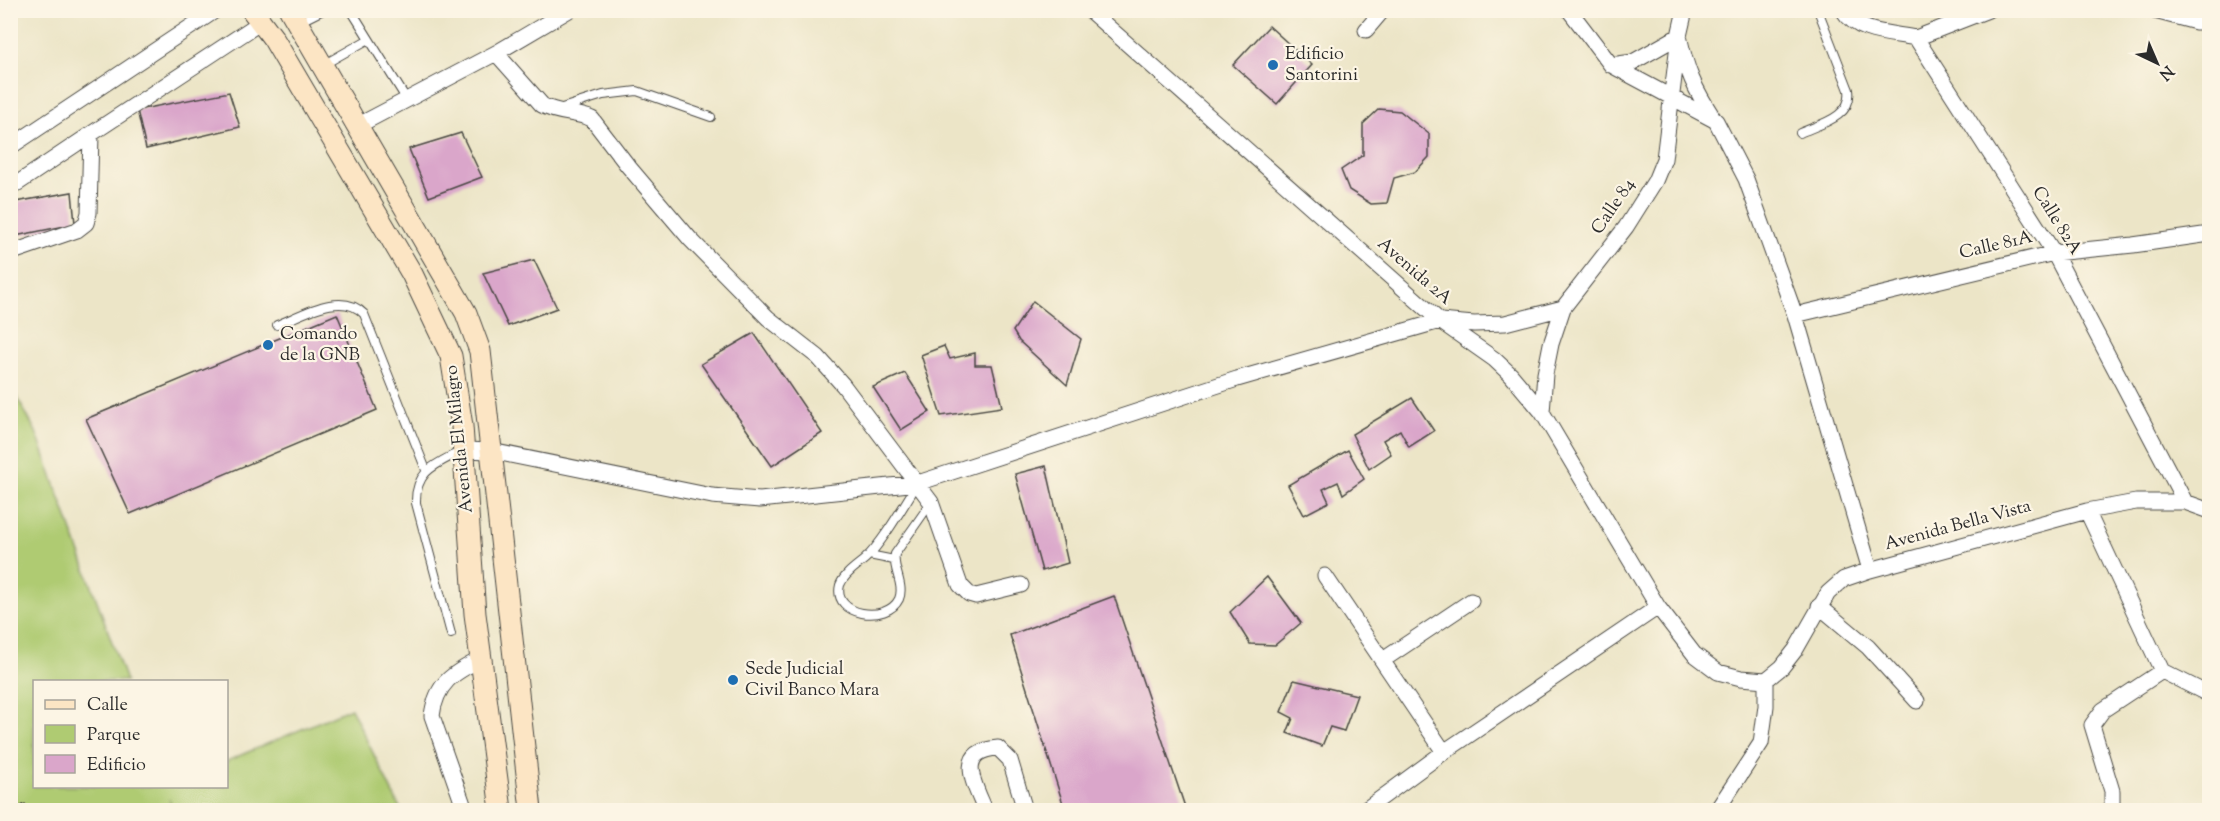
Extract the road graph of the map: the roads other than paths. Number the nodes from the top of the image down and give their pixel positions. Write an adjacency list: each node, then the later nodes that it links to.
1 (216, 10): 31 (street)
2 (323, 10): 14 (lane)
3 (351, 10): 19 (lane)
4 (569, 10): 20 (street)
5 (1089, 10): 38 (street, Avenida 2A)
6 (1383, 10): 16 (street)
7 (1569, 10): 22 (street)
8 (1685, 10): 17 (street, Calle 84)
9 (1818, 10): 29 (lane)
10 (1843, 10): 18 (street)
11 (1988, 10): 18 (street)
12 (2151, 10): 15 (street)
13 (257, 16): 30 (street); 41 (main road, Avenida El Milagro)
14 (293, 17): 21 (main road, Avenida El Milagro)
15 (2210, 22)
16 (1366, 30)
17 (1679, 36): 22 (street); 23 (street, Calle 84); 27 (street)
18 (1916, 38): 35 (street, Calle 82A)
19 (369, 39): 21 (lane); 24 (lane)
20 (496, 53): 24 (street); 25 (street)
21 (322, 65): 28 (main road, Avenida El Milagro)
22 (1611, 65): 23 (street)
23 (1672, 98): 27 (street); 36 (street, Calle 84)
24 (407, 100): 28 (street)
25 (552, 111): 26 (lane); 44 (street)
26 (711, 117)
27 (1716, 122): 37 (street)
28 (357, 126): 42 (main road, Avenida El Milagro)
29 (1800, 133)
30 (92, 134): 32 (street); 34 (street)
31 (10, 147)
32 (18, 183)
33 (2210, 234): 35 (street, Calle 81A)
34 (10, 253)
35 (2054, 253): 37 (street, Calle 81A); 46 (street, Calle 82A)
36 (1563, 308): 38 (street); 40 (street, Calle 84)
37 (1795, 315): 51 (street)
38 (1440, 321): 40 (street, Avenida 2A); 44 (street)
39 (277, 325): 43 (lane)
40 (1542, 412): 56 (street, Avenida 2A)
41 (464, 450): 42 (street); 43 (lane); 58 (main road, Avenida El Milagro)
42 (491, 451): 44 (street); 67 (main road, Avenida El Milagro)
43 (426, 470): 57 (lane)
44 (918, 483): 45 (street); 49 (lane)
45 (931, 502): 50 (lane); 53 (street)
46 (2186, 502): 47 (street, Avenida Bella Vista); 48 (street, Avenida Bella Vista)
47 (2087, 511): 51 (street, Avenida Bella Vista); 60 (street)
48 (2210, 511)
49 (869, 555): 50 (lane); 50 (lane)
50 (894, 560)
51 (1870, 570): 55 (street, Avenida Bella Vista)
52 (1324, 576): 59 (street)
53 (1021, 585)
54 (1472, 601): 59 (street)
55 (1818, 606): 61 (street, Avenida Bella Vista); 63 (street)
56 (1658, 607): 61 (street, Avenida 2A); 64 (street)
57 (451, 634)
58 (481, 659): 65 (street); 66 (main road, Avenida El Milagro)
59 (1383, 660): 64 (street)
60 (2162, 671): 62 (street); 72 (street)
61 (1766, 680): 71 (street)
62 (2210, 695)
63 (1917, 701)
64 (1444, 752): 70 (street)
65 (465, 810)
66 (501, 810)
67 (531, 810)
68 (985, 810): 69 (street)
69 (1025, 810)
70 (1365, 810)
71 (1718, 810)
72 (2110, 810)

